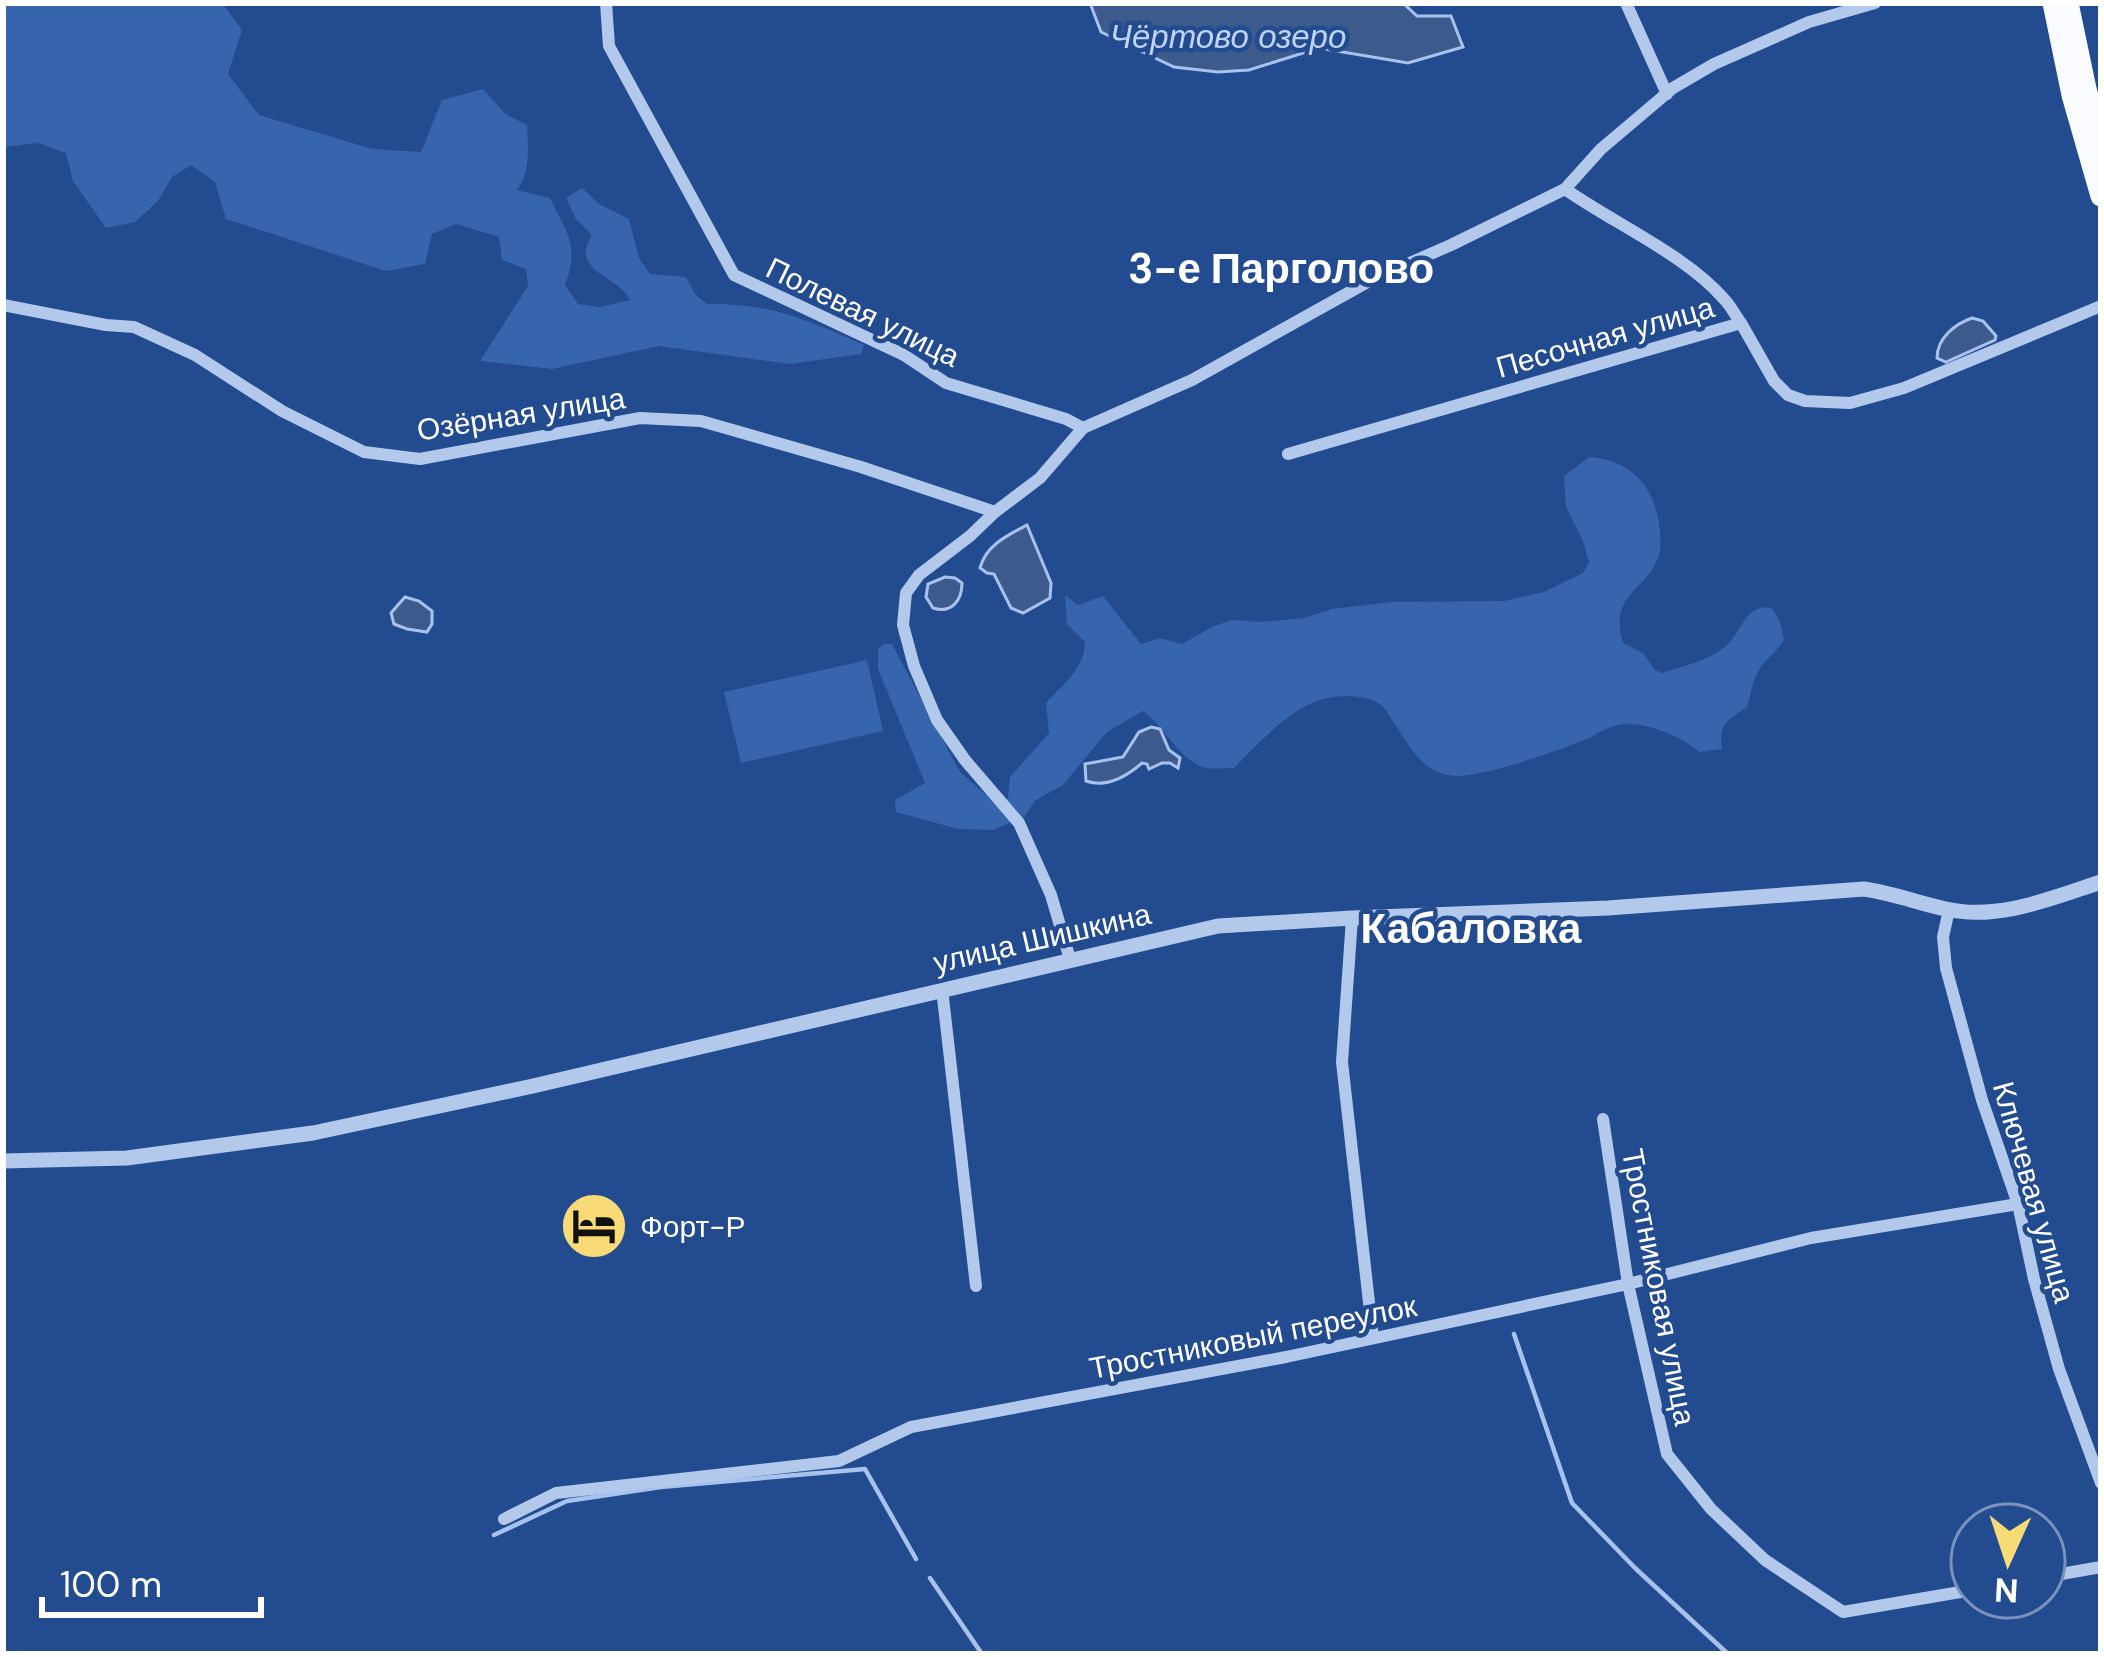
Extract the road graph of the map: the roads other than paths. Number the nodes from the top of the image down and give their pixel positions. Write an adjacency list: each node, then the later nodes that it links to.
1 (606, 3): 13 (street, Полевая улица)
2 (1626, 3): 6 (street)
3 (1874, 3): 6 (street)
4 (2053, 3): 9 (main road)
5 (2068, 3): 7 (main road)
6 (1667, 94): 8 (street)
7 (2101, 141)
8 (1565, 189): 12 (street); 13 (street)
9 (2101, 196)
10 (3, 305): 15 (street, Озёрная улица)
11 (2101, 306): 12 (street, Песочная улица)
12 (1741, 323): 14 (street, Песочная улица)
13 (1083, 428): 15 (street)
14 (1288, 454)
15 (995, 512): 19 (street)
16 (2101, 882): 17 (street, улица Шишкина)
17 (1948, 910): 18 (street, улица Шишкина); 23 (street, Ключевая улица)
18 (1352, 918): 19 (street, улица Шишкина); 26 (street)
19 (1070, 958): 20 (street, улица Шишкина)
20 (942, 989): 22 (street, улица Шишкина); 25 (street)
21 (1604, 1119): 24 (street, Тростниковая улица)
22 (3, 1161)
23 (2018, 1204): 24 (street, Тростниковый переулок); 27 (street, Ключевая улица)
24 (1628, 1284): 26 (street, Тростниковый переулок); 31 (street, Тростниковая улица)
25 (976, 1286)
26 (1373, 1338): 28 (street, Тростниковый переулок)
27 (2101, 1483)
28 (504, 1520)
29 (2101, 1567): 30 (street)
30 (2068, 1573)
31 (1948, 1594)

